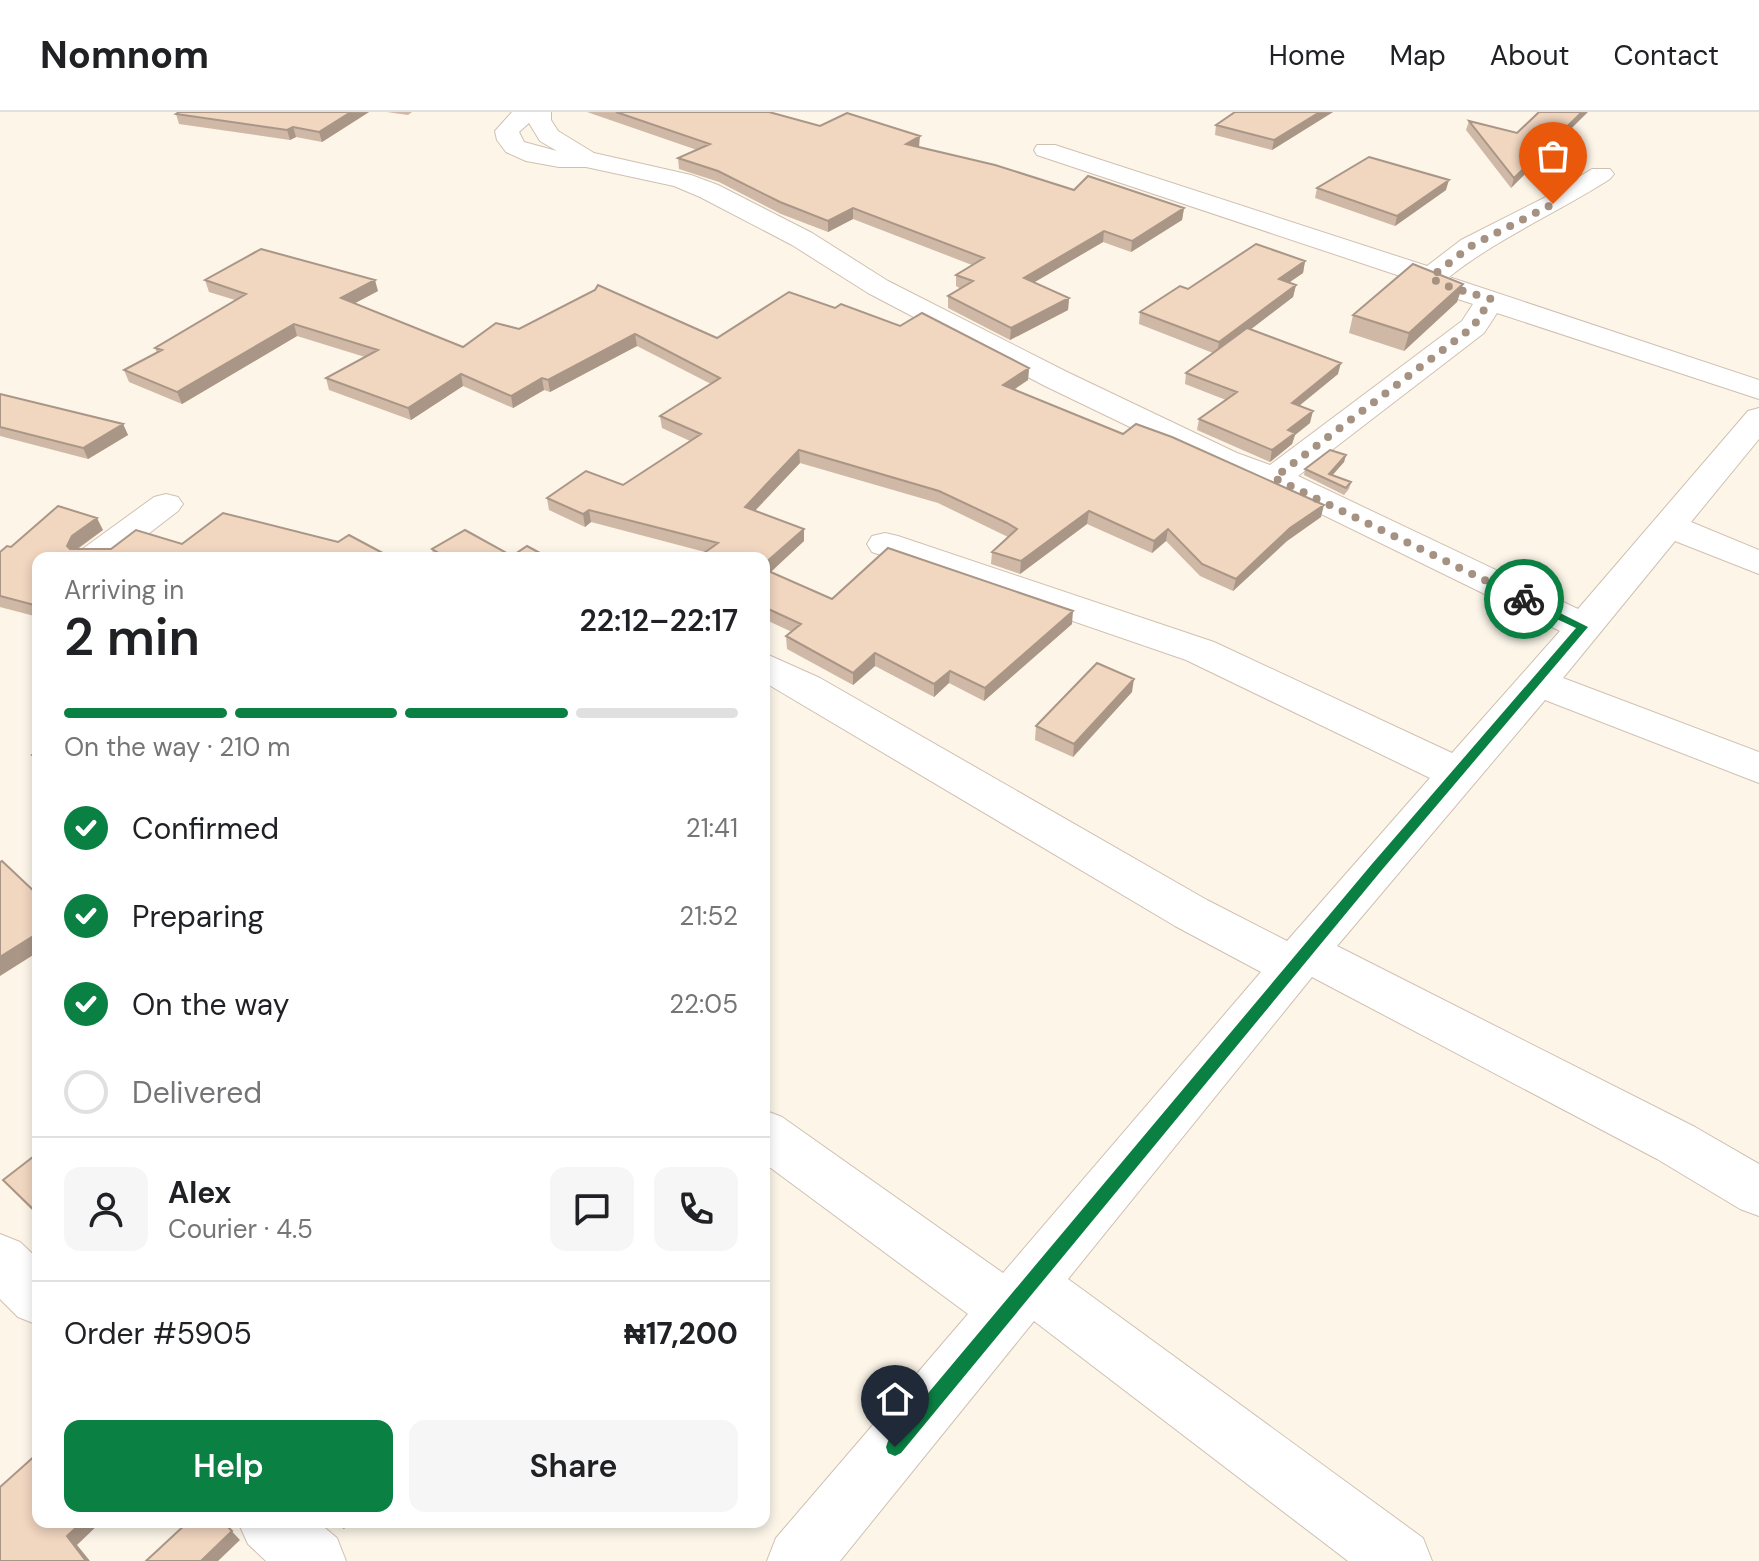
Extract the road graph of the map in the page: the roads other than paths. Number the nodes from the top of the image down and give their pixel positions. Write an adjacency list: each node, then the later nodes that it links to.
1 (526, 112): 4 (street)
2 (539, 112): 4 (street)
3 (1046, 150): 6 (street)
4 (605, 164): 10 (street)
5 (1601, 174): 6 (street)
6 (1431, 277): 7 (street)
7 (1491, 299): 8 (street); 10 (street)
8 (1759, 390)
9 (1759, 418): 12 (street)
10 (1274, 478): 16 (street)
11 (166, 504): 14 (street)
12 (1667, 525): 15 (street); 16 (street)
13 (885, 544): 20 (street)
14 (102, 552)
15 (1759, 563)
16 (1583, 627): 18 (street)
17 (770, 669): 21 (street)
18 (1536, 682): 19 (street); 20 (street)
19 (1759, 768)
20 (1459, 774): 21 (street)
21 (1300, 960): 23 (street); 26 (street)
22 (770, 1137): 26 (street)
23 (1759, 1192)
24 (0, 1260): 25 (street)
25 (32, 1292)
26 (1020, 1297): 29 (street); 30 (street)
27 (277, 1528): 28 (street)
28 (314, 1561)
29 (799, 1561)
30 (1400, 1561)

